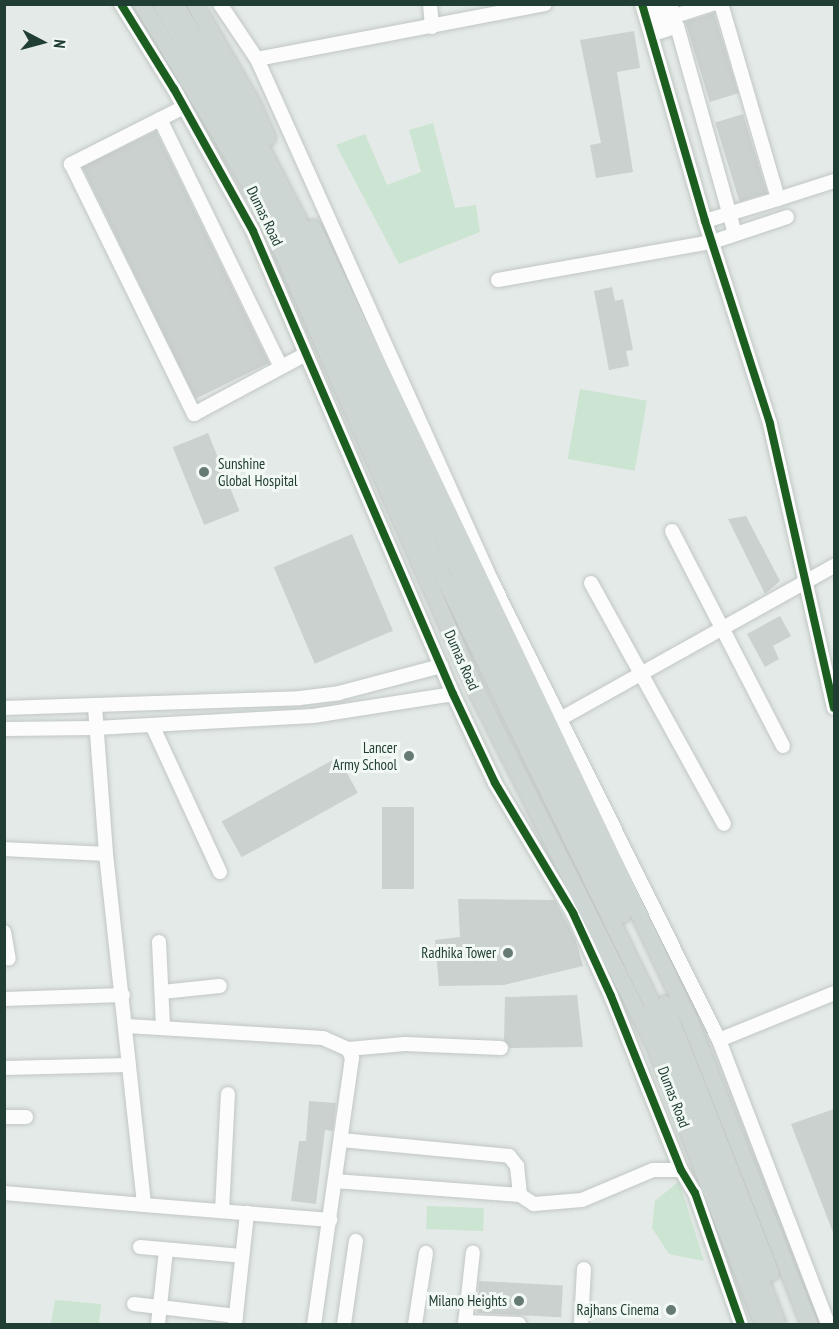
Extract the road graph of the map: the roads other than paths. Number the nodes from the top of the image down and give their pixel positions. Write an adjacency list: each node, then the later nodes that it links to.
1 (121, 4): 15 (street)
2 (142, 4): 92 (main road, Dumas Road)
3 (161, 4): 93 (main road)
4 (175, 4): 94 (main road)
5 (195, 4): 95 (main road)
6 (220, 4): 14 (street)
7 (430, 4): 13 (street)
8 (545, 4): 13 (street)
9 (712, 4): 11 (street)
10 (718, 4): 18 (street)
11 (673, 13): 12 (street); 12 (street); 19 (street)
12 (648, 19): 21 (street)
13 (432, 27): 14 (street)
14 (257, 59): 38 (street)
15 (184, 107): 16 (street); 25 (street)
16 (160, 119): 26 (street); 26 (street)
17 (834, 185): 18 (street)
18 (778, 199): 19 (street)
19 (728, 211): 21 (street); 22 (street)
20 (787, 217): 22 (street)
21 (704, 218): 23 (street)
22 (735, 234): 23 (street)
23 (712, 242): 24 (street); 29 (street)
24 (498, 280)
25 (306, 354): 26 (street); 32 (street)
26 (281, 367)
27 (672, 531): 31 (street)
28 (834, 566): 29 (street)
29 (808, 580): 31 (street); 37 (street)
30 (591, 583): 33 (street)
31 (722, 628): 33 (street); 42 (street)
32 (441, 666): 34 (street); 35 (street)
33 (639, 675): 38 (street); 43 (street)
34 (453, 694): 39 (street); 66 (street)
35 (95, 707): 36 (street); 40 (street)
36 (4, 708)
37 (834, 708)
38 (560, 719): 57 (street)
39 (152, 725): 40 (street); 46 (street)
40 (96, 728): 41 (street); 45 (street)
41 (4, 729)
42 (783, 746)
43 (724, 824)
44 (4, 849): 45 (street)
45 (106, 854): 53 (street)
46 (220, 872)
47 (4, 932): 49 (street)
48 (159, 942): 51 (street)
49 (9, 959)
50 (220, 986): 51 (street)
51 (162, 992): 56 (street)
52 (834, 993): 57 (street)
53 (123, 995): 54 (street); 55 (street)
54 (4, 999)
55 (127, 1026): 56 (street); 60 (street)
56 (163, 1028): 59 (street)
57 (719, 1040): 96 (street)
58 (501, 1048): 59 (street)
59 (348, 1049): 65 (street)
60 (129, 1065): 61 (street); 70 (street)
61 (4, 1068)
62 (228, 1094): 71 (street)
63 (4, 1117): 64 (street)
64 (26, 1117)
65 (340, 1140): 67 (street); 69 (street)
66 (681, 1170): 69 (street); 91 (street)
67 (335, 1181): 69 (street); 73 (street)
68 (4, 1193): 70 (street)
69 (520, 1195)
70 (144, 1204): 71 (street)
71 (222, 1211): 72 (street)
72 (247, 1213): 73 (street); 79 (street)
73 (330, 1220): 86 (street)
74 (356, 1241): 87 (street)
75 (140, 1247): 76 (street)
76 (166, 1250): 79 (street); 82 (street)
77 (473, 1252): 84 (street)
78 (426, 1253): 88 (street)
79 (242, 1256): 83 (street)
80 (584, 1269): 90 (street)
81 (134, 1304): 82 (street)
82 (159, 1307): 83 (street); 85 (street)
83 (236, 1320)
84 (465, 1323): 89 (street)
85 (158, 1324)
86 (314, 1324)
87 (344, 1324)
88 (416, 1324)
89 (519, 1324)
90 (581, 1324)
91 (741, 1324)
92 (763, 1324)
93 (778, 1324)
94 (790, 1324)
95 (809, 1324)
96 (828, 1324)

